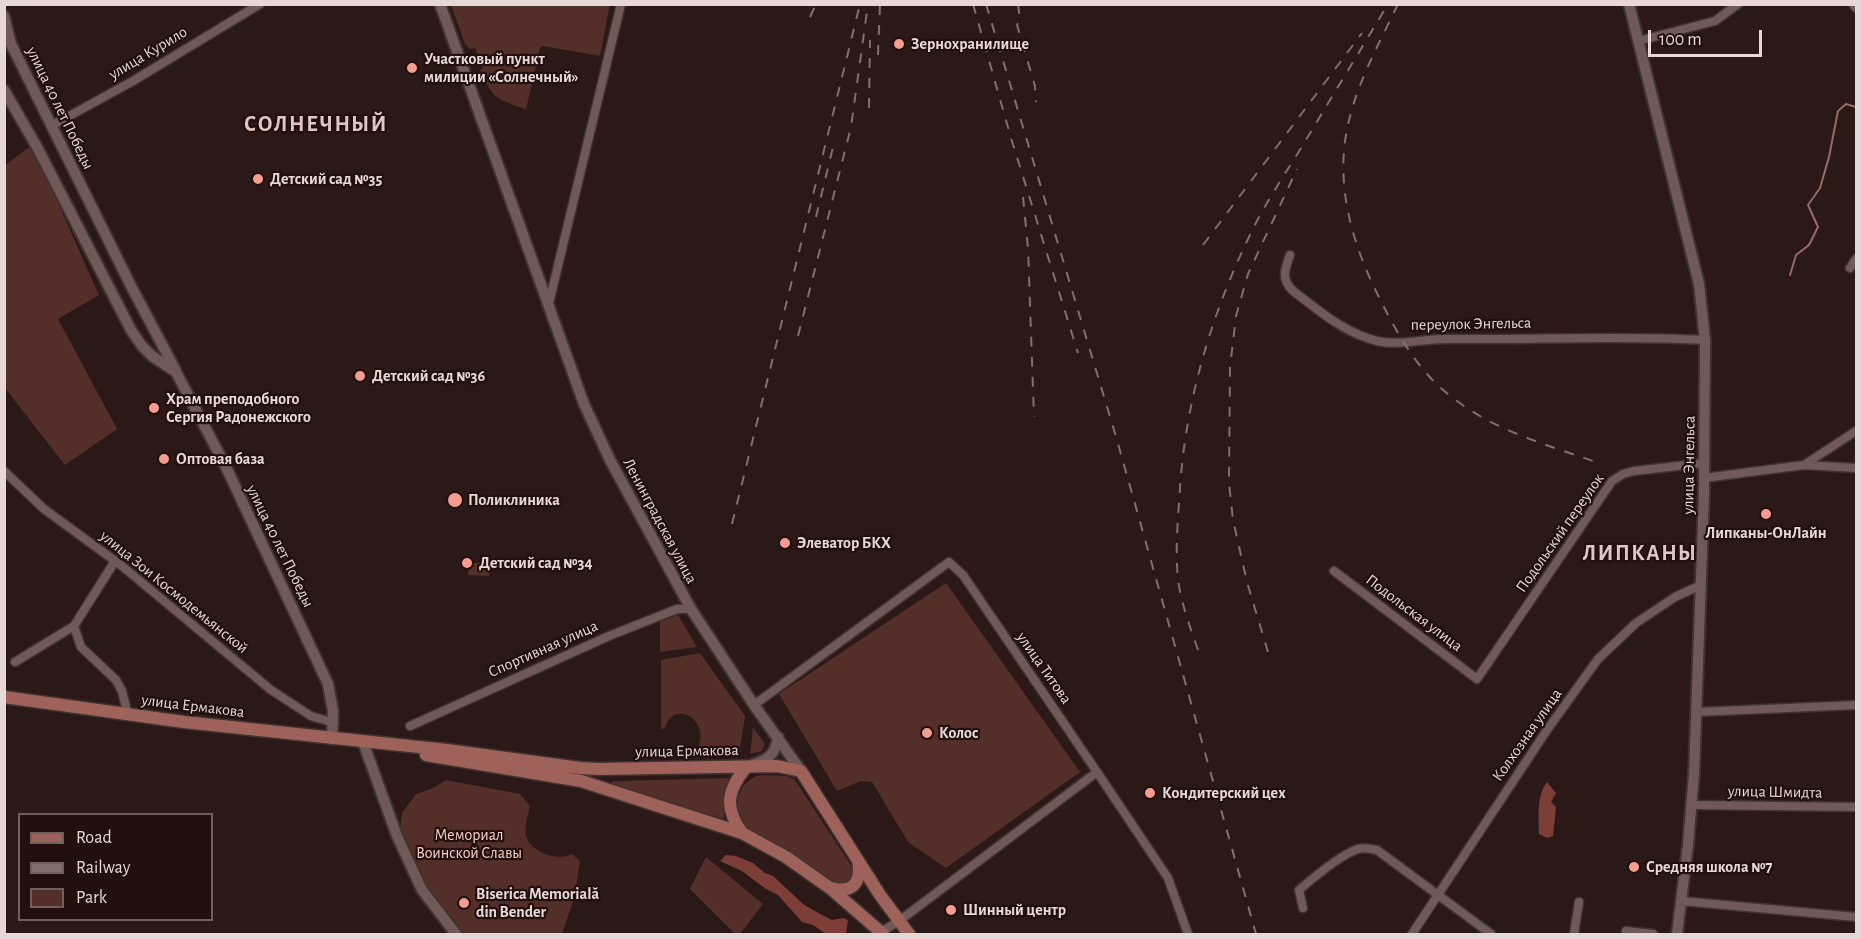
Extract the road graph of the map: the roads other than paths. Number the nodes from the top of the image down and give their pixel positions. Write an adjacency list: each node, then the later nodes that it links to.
1 (260, 4): 11 (street, улица Курило)
2 (440, 4): 15 (street, Ленинградская улица)
3 (621, 4): 15 (street)
4 (1629, 4): 9 (street, улица Энгельса)
5 (1738, 4): 9 (street)
6 (1853, 4): 7 (street)
7 (1857, 8)
8 (4, 16): 11 (street, улица 40 лет Победы)
9 (1638, 41): 16 (street, улица Энгельса)
10 (4, 90): 17 (street, улица 40 лет Победы)
11 (51, 126): 17 (street, улица 40 лет Победы)
12 (1290, 255): 16 (street, переулок Энгельса)
13 (1857, 259): 14 (street)
14 (1850, 268)
15 (549, 303): 27 (street, Ленинградская улица)
16 (1705, 340): 19 (street, улица Энгельса)
17 (177, 372): 36 (street, улица 40 лет Победы)
18 (1857, 431): 20 (street)
19 (1704, 463): 23 (street, улица Энгельса); 30 (street, Подольский переулок)
20 (1804, 465): 21 (street); 23 (street)
21 (1857, 468)
22 (4, 471): 24 (street, улица Зои Космодемьянской)
23 (1704, 478): 26 (street, улица Энгельса)
24 (115, 561): 28 (street); 36 (street, улица Зои Космодемьянской)
25 (1334, 571): 30 (street, Подольская улица)
26 (1701, 585): 34 (street, улица Энгельса); 50 (street, Колхозная улица)
27 (690, 609): 32 (street, Ленинградская улица); 37 (street, Спортивная улица)
28 (74, 626): 29 (street); 35 (street)
29 (15, 662)
30 (1477, 679)
31 (4, 697): 35 (main road, улица Ермакова)
32 (754, 705): 38 (street, Ленинградская улица); 44 (street, улица Титова)
33 (1857, 705): 34 (street)
34 (1697, 712): 45 (street, улица Энгельса)
35 (128, 715): 39 (main road, улица Ермакова)
36 (334, 723): 39 (street, улица 40 лет Победы)
37 (410, 726)
38 (778, 737): 42 (street); 43 (street, Ленинградская улица)
39 (332, 739): 40 (main road, улица Ермакова)
40 (363, 742): 41 (main road, улица Ермакова); 58 (street)
41 (378, 744): 42 (main road, улица Ермакова); 47 (main road, улица Ермакова)
42 (746, 767): 43 (main road, улица Ермакова); 47 (main road)
43 (801, 771): 48 (main road)
44 (1097, 772): 55 (street); 60 (street)
45 (1692, 805): 46 (street, улица Шмидта); 51 (street, улица Энгельса)
46 (1857, 807)
47 (742, 833): 49 (main road, улица Ермакова)
48 (857, 857): 49 (main road); 55 (main road)
49 (830, 888): 57 (main road, улица Ермакова)
50 (1438, 894): 53 (street); 61 (street, Колхозная улица); 62 (street)
51 (1681, 901): 54 (street); 65 (street, улица Энгельса)
52 (1580, 902): 63 (street)
53 (1303, 908)
54 (1857, 917)
55 (899, 921): 57 (street); 59 (main road)
56 (1626, 931): 64 (street)
57 (882, 933)
58 (456, 934)
59 (909, 934)
60 (1188, 934)
61 (1412, 934)
62 (1491, 934)
63 (1574, 934)
64 (1653, 934)
65 (1677, 934)

